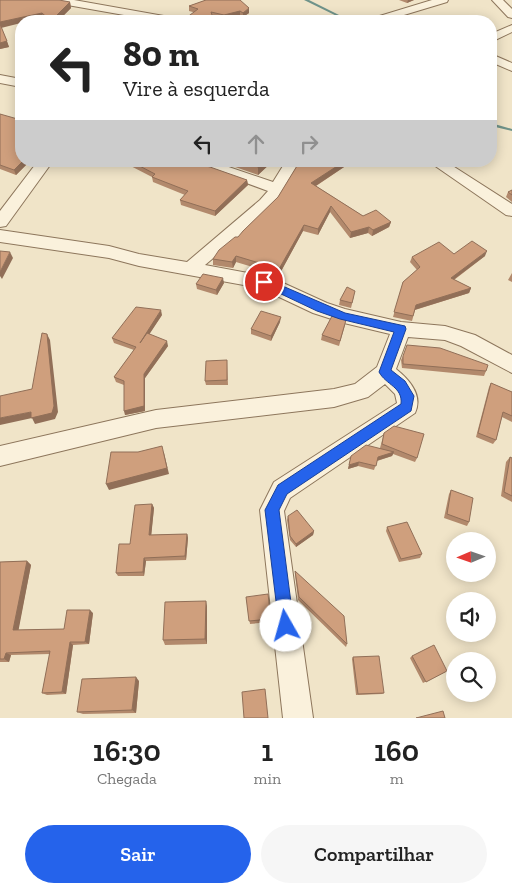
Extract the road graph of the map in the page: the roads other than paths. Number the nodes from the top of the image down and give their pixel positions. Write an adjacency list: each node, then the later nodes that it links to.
1 (56, 0): 4 (street)
2 (442, 0): 5 (street)
3 (497, 0): 6 (street)
4 (141, 15)
5 (392, 15)
6 (512, 15)
7 (512, 28): 8 (street)
8 (497, 36)
9 (497, 61): 10 (street)
10 (512, 67)
11 (0, 79): 12 (street)
12 (15, 82)
13 (41, 167): 19 (street)
14 (216, 167): 17 (street)
15 (289, 167): 17 (street)
16 (445, 167): 18 (street)
17 (278, 189): 21 (street)
18 (512, 211)
19 (0, 222)
20 (0, 236): 21 (street)
21 (190, 269): 22 (street)
22 (401, 329): 23 (street); 24 (street)
23 (512, 365)
24 (385, 372): 25 (street); 26 (street)
25 (0, 456)
26 (298, 718)

